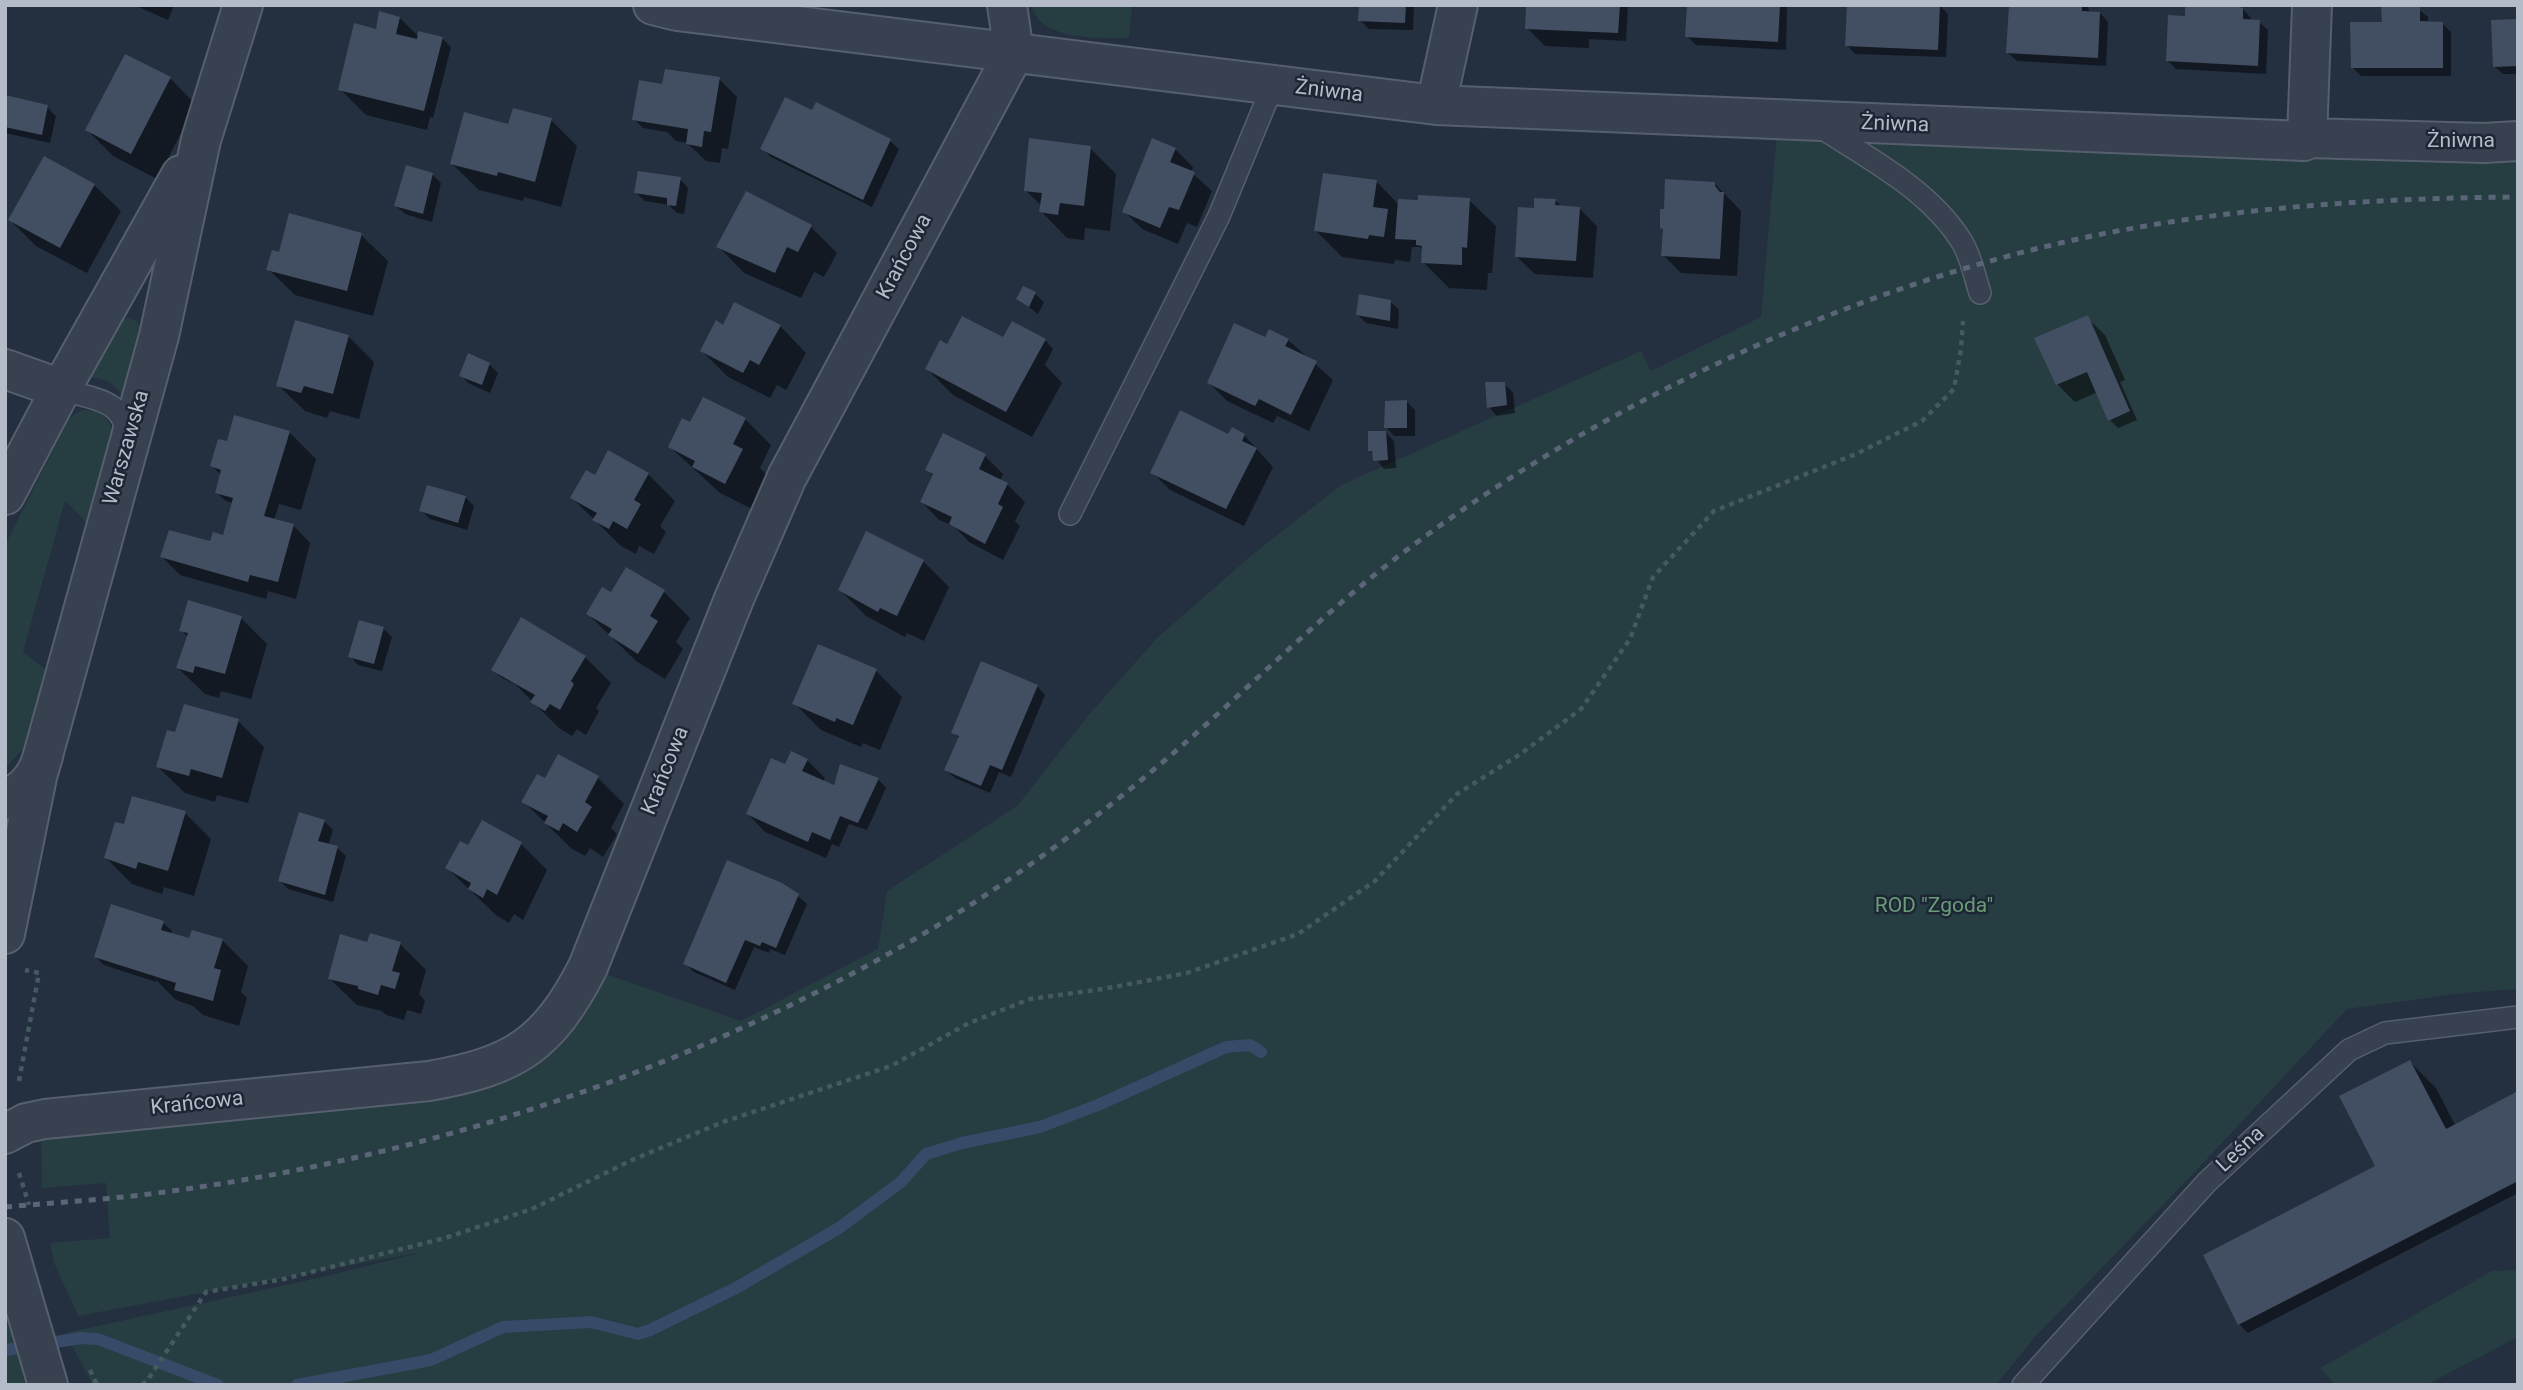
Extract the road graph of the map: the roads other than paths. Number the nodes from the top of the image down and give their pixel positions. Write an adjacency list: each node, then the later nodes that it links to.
1 (243, 5): 11 (street, Warszawska)
2 (653, 5): 6 (street, Żniwna)
3 (1007, 5): 6 (street)
4 (1458, 5): 8 (street)
5 (2312, 5): 10 (street)
6 (1014, 53): 7 (street, Żniwna); 23 (street, Krańcowa)
7 (1273, 85): 8 (street, Żniwna); 18 (lane, Żniwna)
8 (1436, 105): 9 (street, Żniwna)
9 (1812, 122): 10 (street, Żniwna); 13 (lane)
10 (2307, 138): 12 (street, Żniwna)
11 (201, 140): 15 (street, Warszawska); 16 (street, Warszawska)
12 (2518, 141)
13 (1980, 293)
14 (5, 369): 15 (street)
15 (61, 389): 16 (lane); 17 (street, Warszawska)
16 (128, 444): 19 (street, Warszawska)
17 (5, 495)
18 (1070, 514)
19 (44, 753): 20 (street, Warszawska); 21 (street, Warszawska)
20 (5, 800)
21 (5, 934)
22 (2518, 1017): 26 (lane, Leśna)
23 (14, 1129)
24 (5, 1238): 25 (street)
25 (43, 1364)
26 (2023, 1385)

